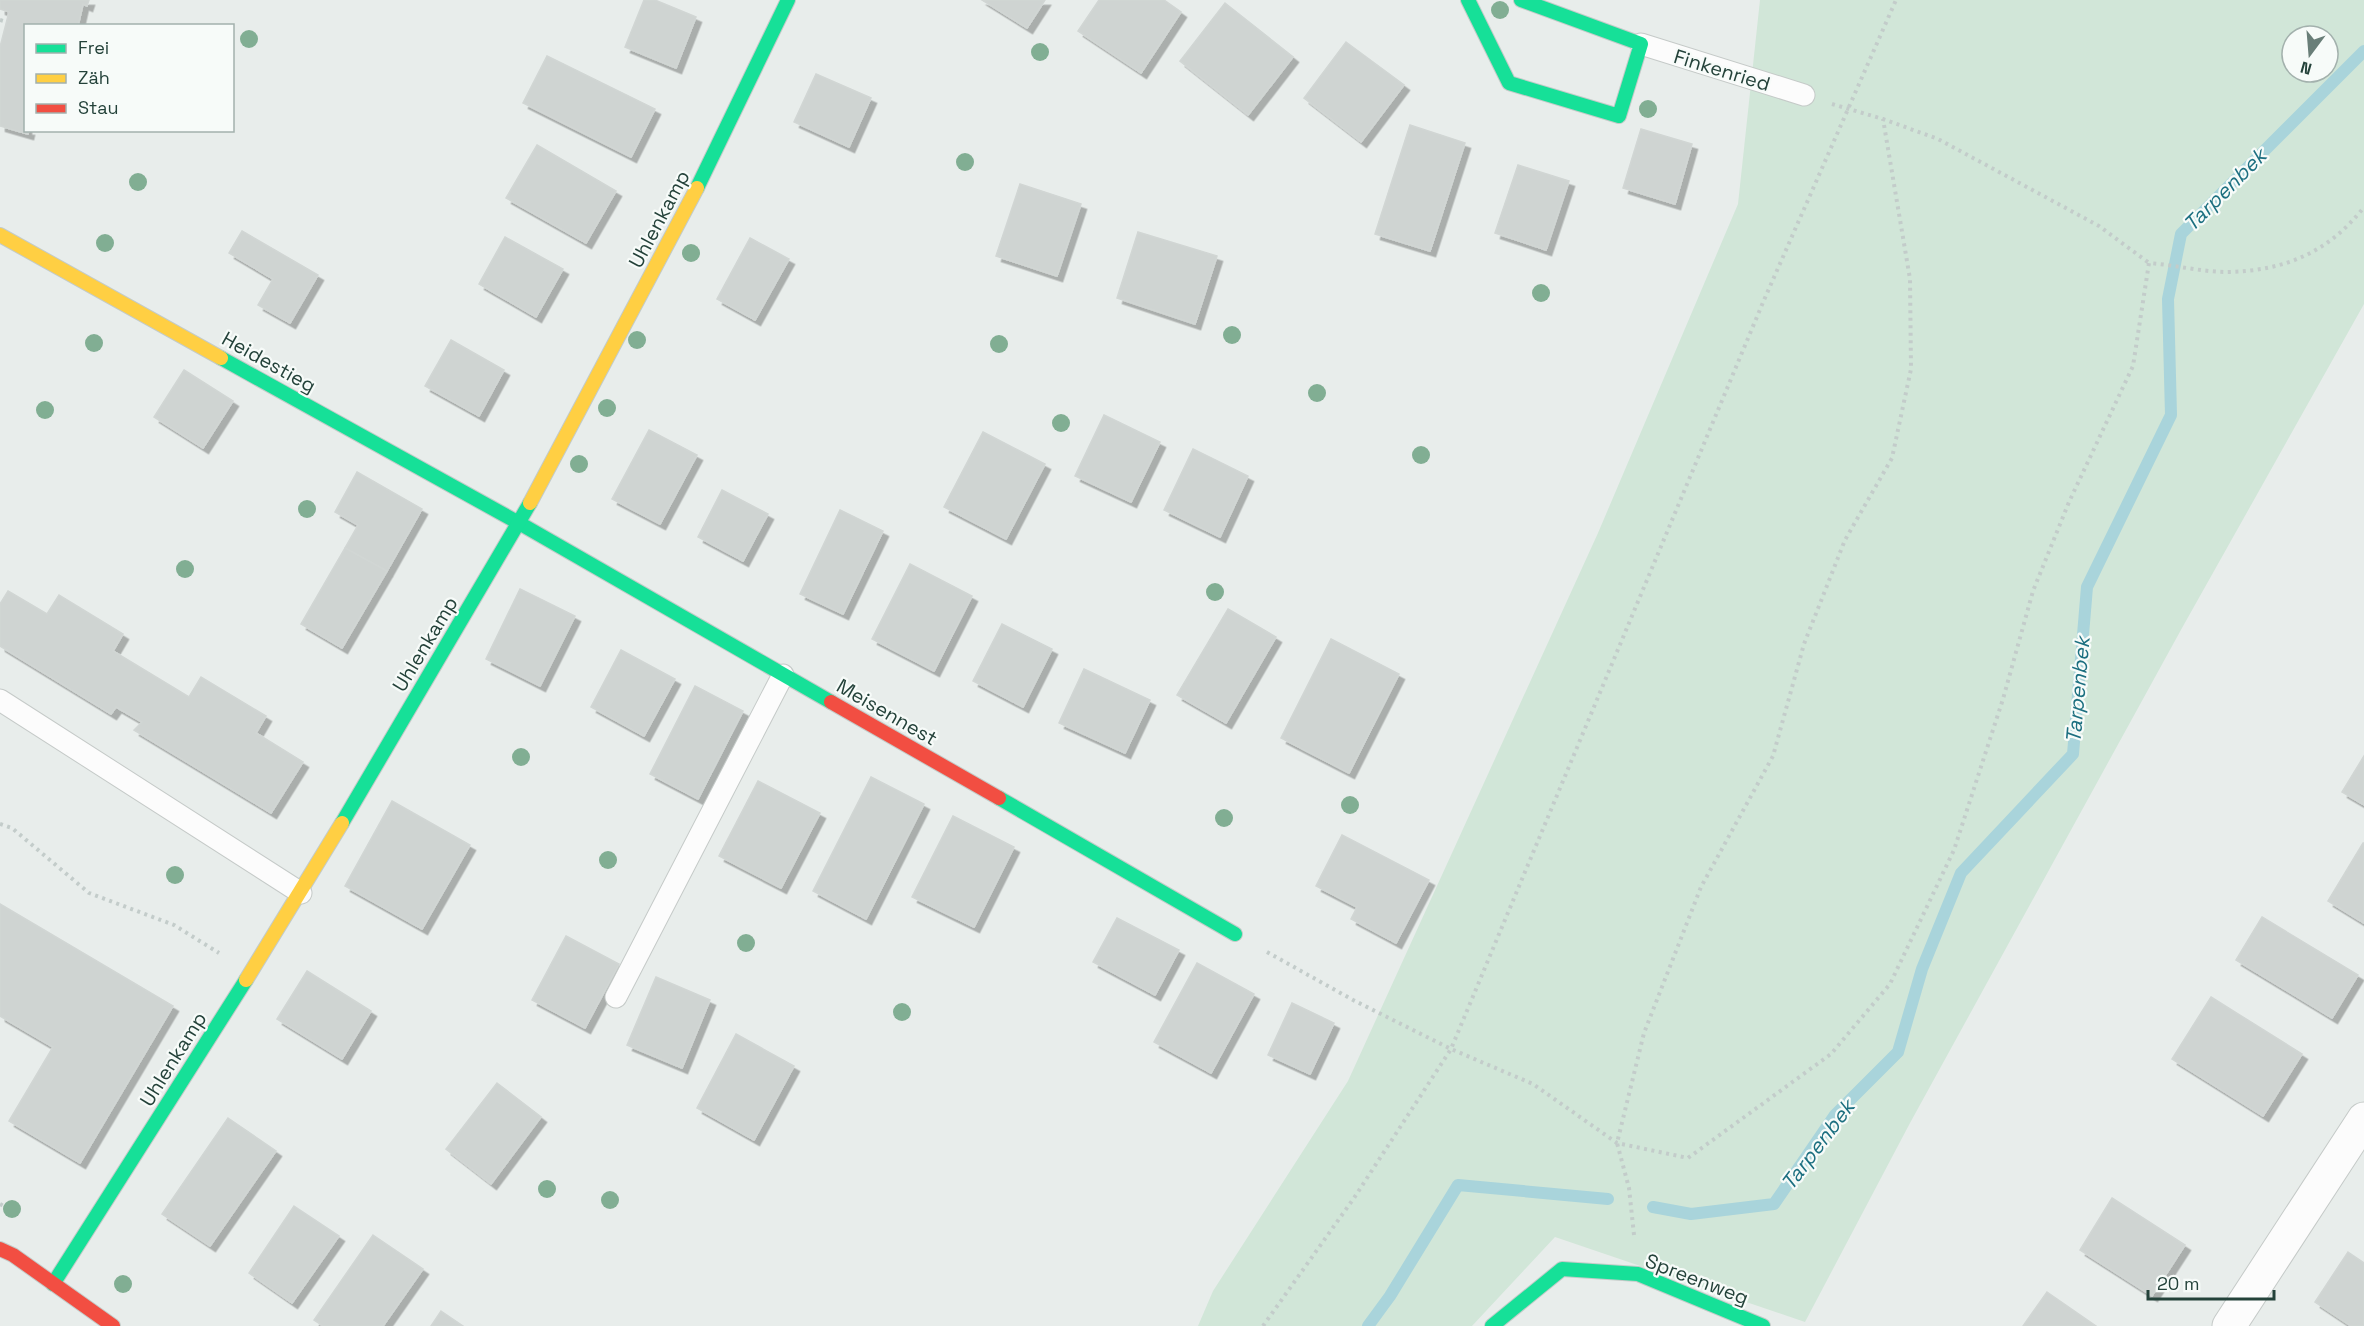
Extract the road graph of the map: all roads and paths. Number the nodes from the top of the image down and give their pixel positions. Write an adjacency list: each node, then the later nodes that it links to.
1 (788, 0): 14 (street, Uhlenkamp)
2 (1468, 0): 7 (street)
3 (1521, 0): 7 (street, Finkenried)
4 (1896, 0): 9 (path)
5 (0, 20): 6 (path)
6 (7, 22)
7 (1641, 44): 8 (lane, Finkenried)
8 (1804, 95)
9 (1849, 109): 10 (path); 22 (path)
10 (1883, 119): 13 (path); 24 (path)
11 (2364, 207): 13 (path)
12 (0, 235): 14 (street, Heidestieg)
13 (2149, 262): 24 (path)
14 (519, 524): 15 (street, Meisennest); 18 (street, Uhlenkamp)
15 (783, 675): 19 (street, Meisennest); 21 (lane)
16 (0, 700): 18 (lane)
17 (0, 824): 20 (path)
18 (301, 893): 20 (street, Uhlenkamp)
19 (1235, 934): 22 (path)
20 (251, 973): 27 (street, Uhlenkamp)
21 (616, 997)
22 (1451, 1049): 24 (path); 29 (path)
23 (2364, 1119): 32 (street)
24 (1617, 1143): 26 (path)
25 (2, 1249): 27 (street)
26 (1638, 1274): 30 (street, Spreenweg); 31 (street, Spreenweg)
27 (53, 1284): 28 (street)
28 (113, 1326)
29 (1263, 1326)
30 (1492, 1326)
31 (1763, 1326)
32 (2229, 1326)

